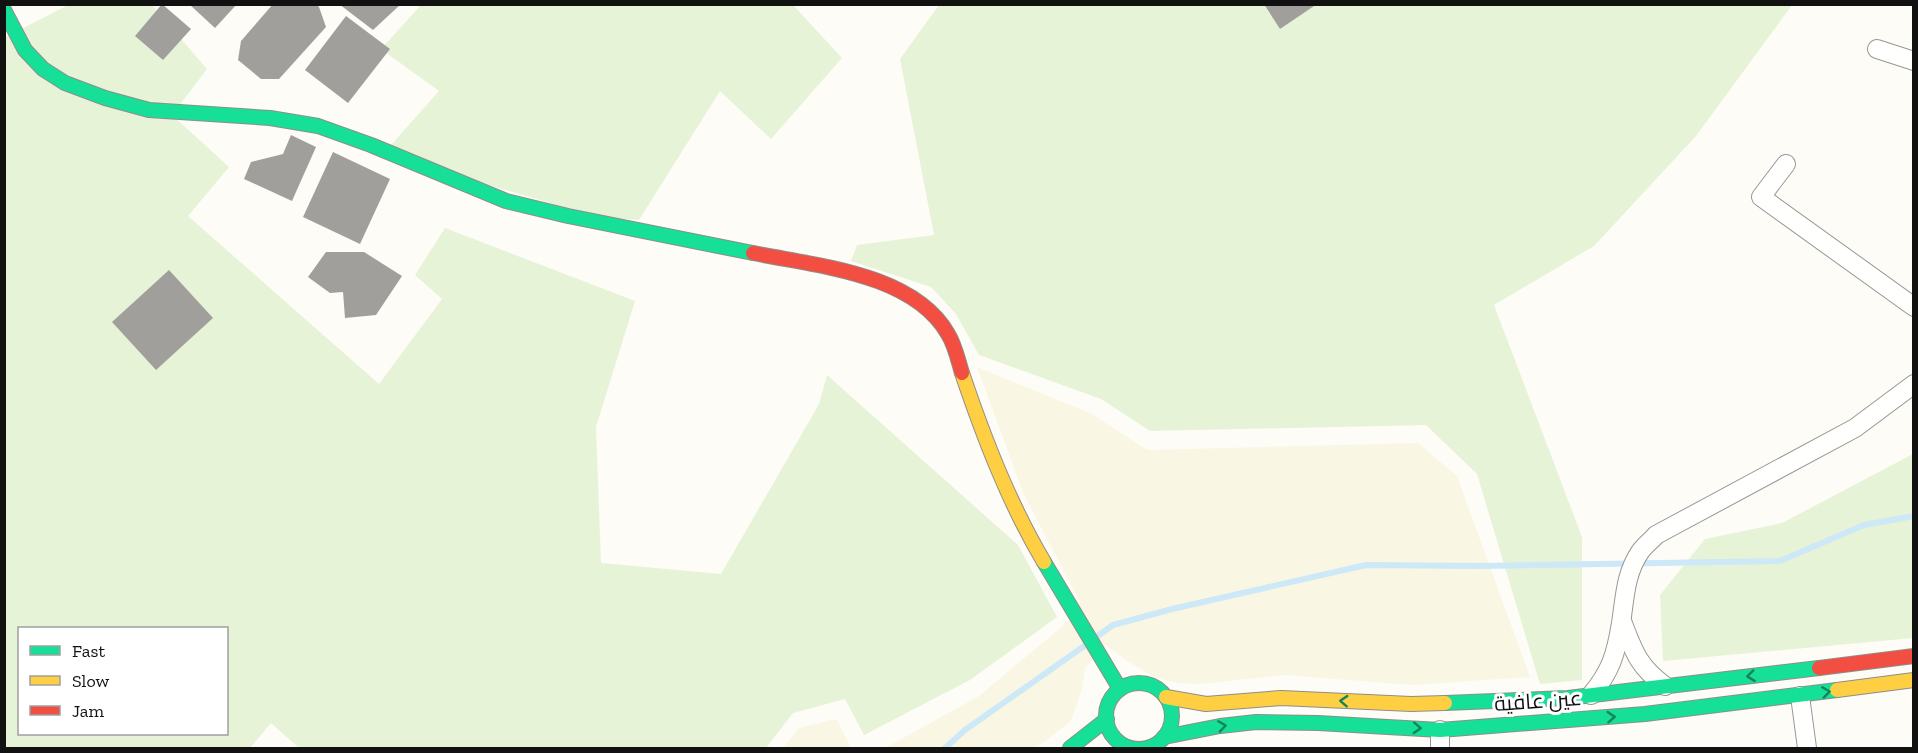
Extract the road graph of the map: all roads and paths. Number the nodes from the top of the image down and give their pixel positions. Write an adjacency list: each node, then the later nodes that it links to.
1 (4, 10): 11 (main road)
2 (1877, 49): 3 (street)
3 (1914, 61)
4 (1786, 164): 5 (street)
5 (1914, 307)
6 (1914, 384): 7 (street)
7 (1622, 621): 10 (street); 12 (street)
8 (1914, 656): 10 (main road, عين عافية, one-way to 10)
9 (1914, 680): 13 (main road, عين عافية, one-way to 9)
10 (1665, 686): 12 (main road, عين عافية)
11 (1120, 689): 14 (main road); 15 (main road)
12 (1592, 695): 14 (main road, عين عافية, one-way to 14)
13 (1800, 696): 16 (main road, عين عافية, one-way to 13); 21 (street)
14 (1166, 697): 17 (main road)
15 (1107, 718): 18 (main road); 19 (main road)
16 (1440, 730): 17 (main road, عين عافية, one-way to 16); 20 (street)
17 (1164, 737): 19 (main road)
18 (1070, 748)
19 (1132, 748)
20 (1440, 748)
21 (1807, 748)

